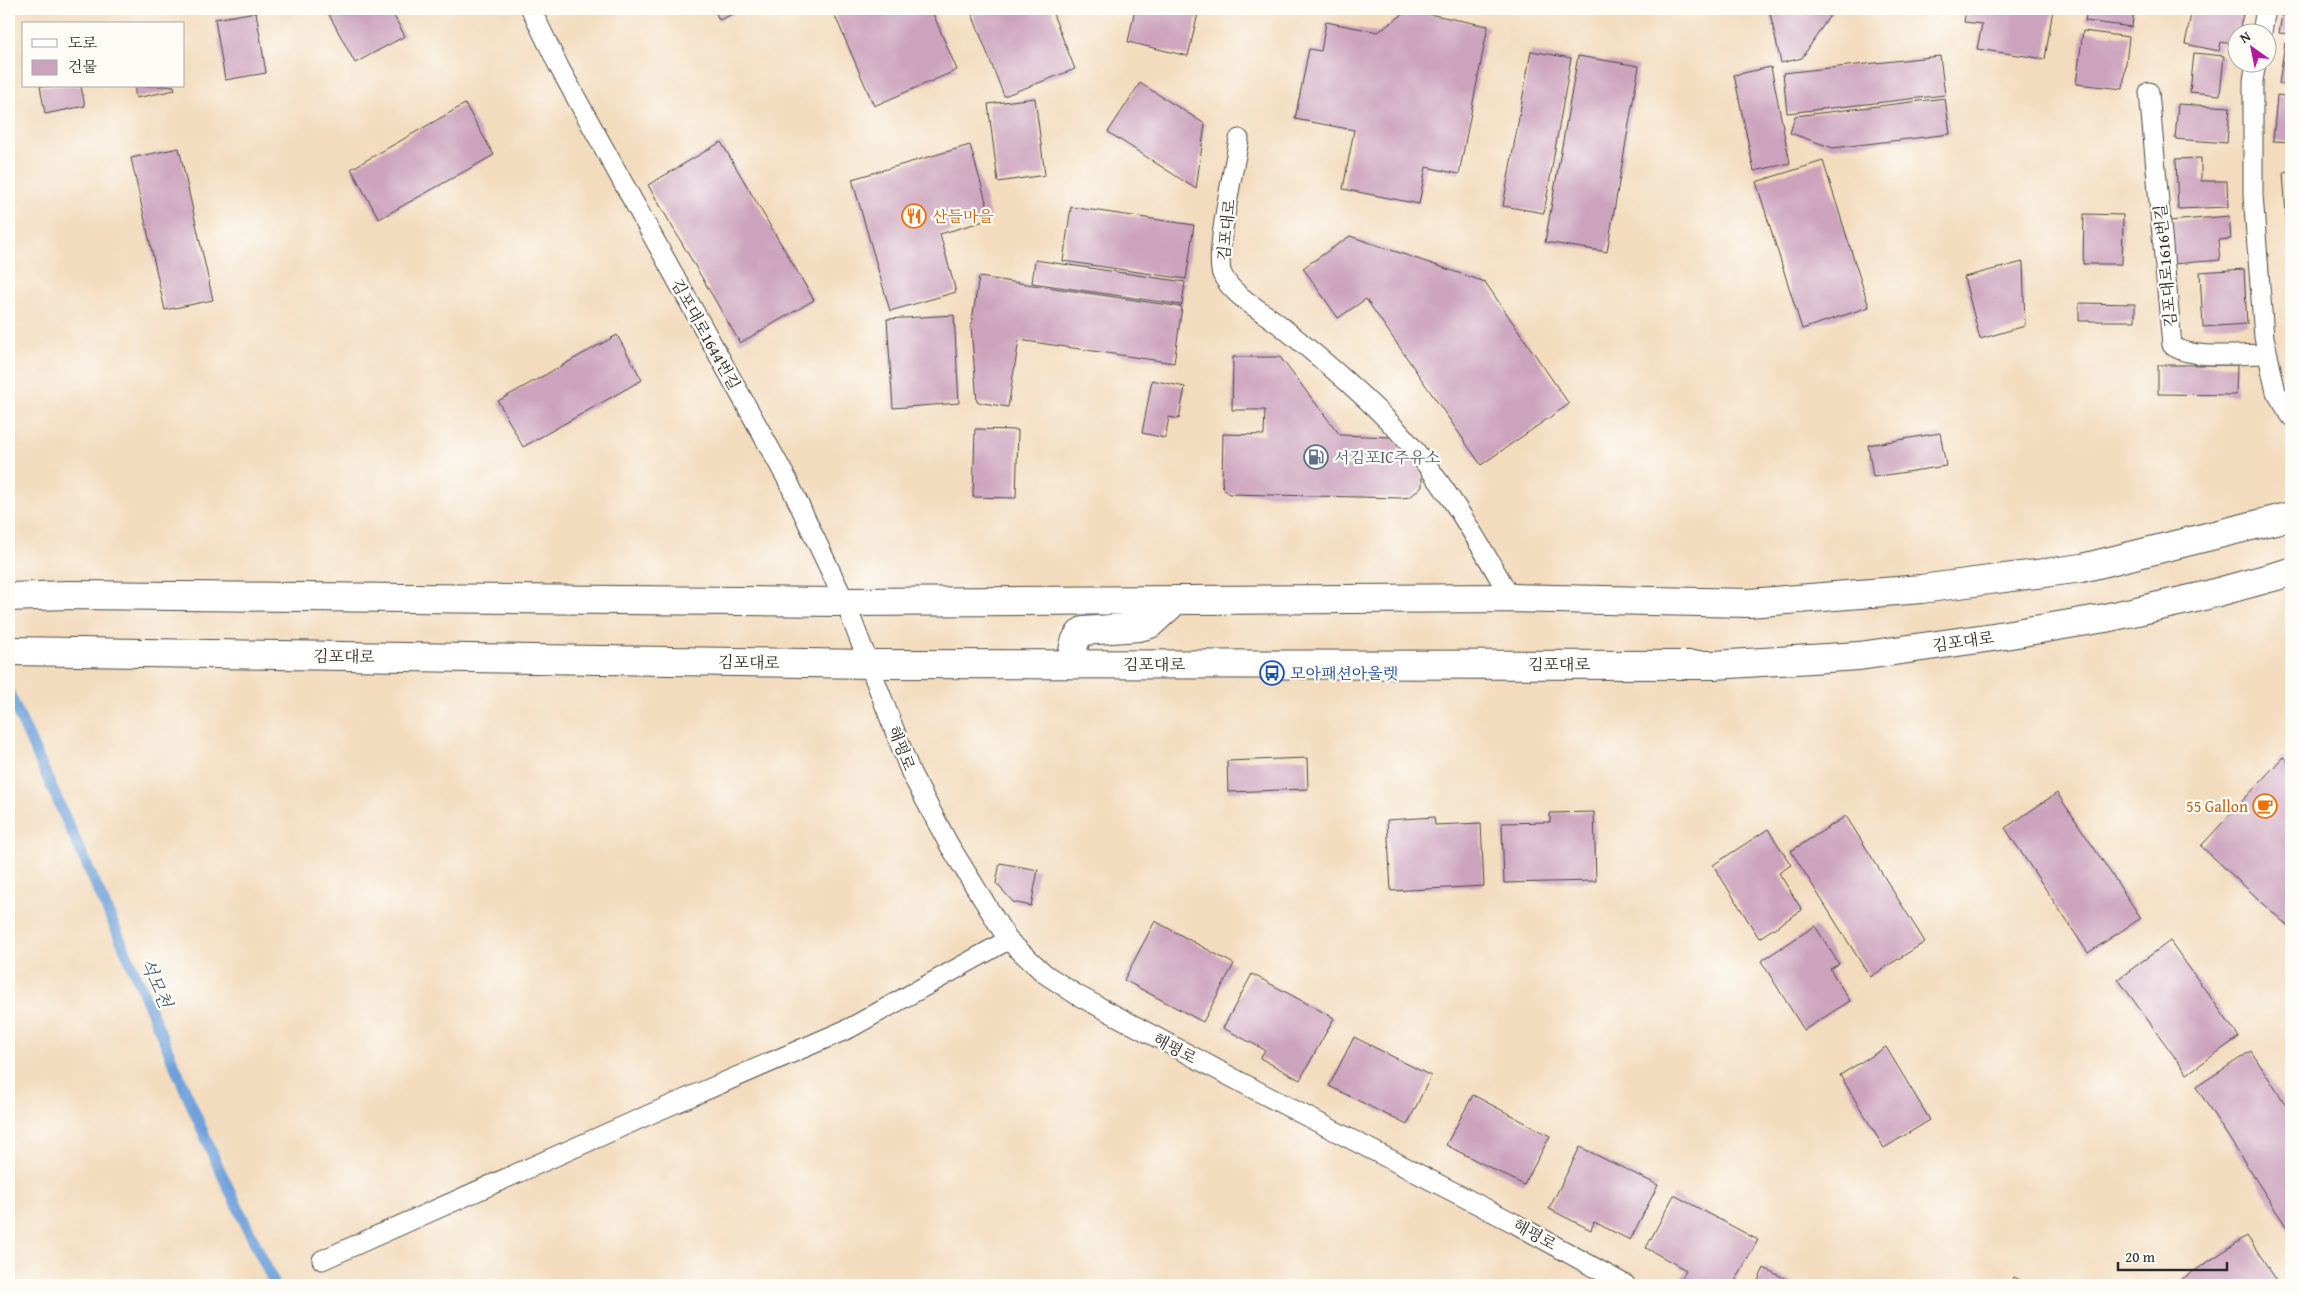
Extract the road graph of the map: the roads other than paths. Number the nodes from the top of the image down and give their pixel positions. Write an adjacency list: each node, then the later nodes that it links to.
1 (531, 9): 14 (lane, 김포대로1644번길)
2 (2266, 9): 3 (lane)
3 (2264, 22)
4 (2254, 72): 7 (lane)
5 (2149, 92): 7 (lane, 김포대로1616번길)
6 (1239, 139): 12 (lane, 김포대로)
7 (2266, 354): 8 (lane)
8 (2291, 416)
9 (2291, 516): 12 (main road)
10 (2291, 572): 17 (main road, 김포대로)
11 (9, 597): 14 (main road)
12 (1511, 598): 13 (main road)
13 (1176, 600): 14 (main road); 17 (main road)
14 (845, 602): 16 (lane, 김포대로1644번길)
15 (9, 651): 16 (main road, 김포대로)
16 (870, 664): 17 (main road, 김포대로); 18 (lane, 해평로)
17 (1072, 664)
18 (1008, 940): 19 (lane); 20 (lane, 해평로)
19 (322, 1260)
20 (1626, 1285)

